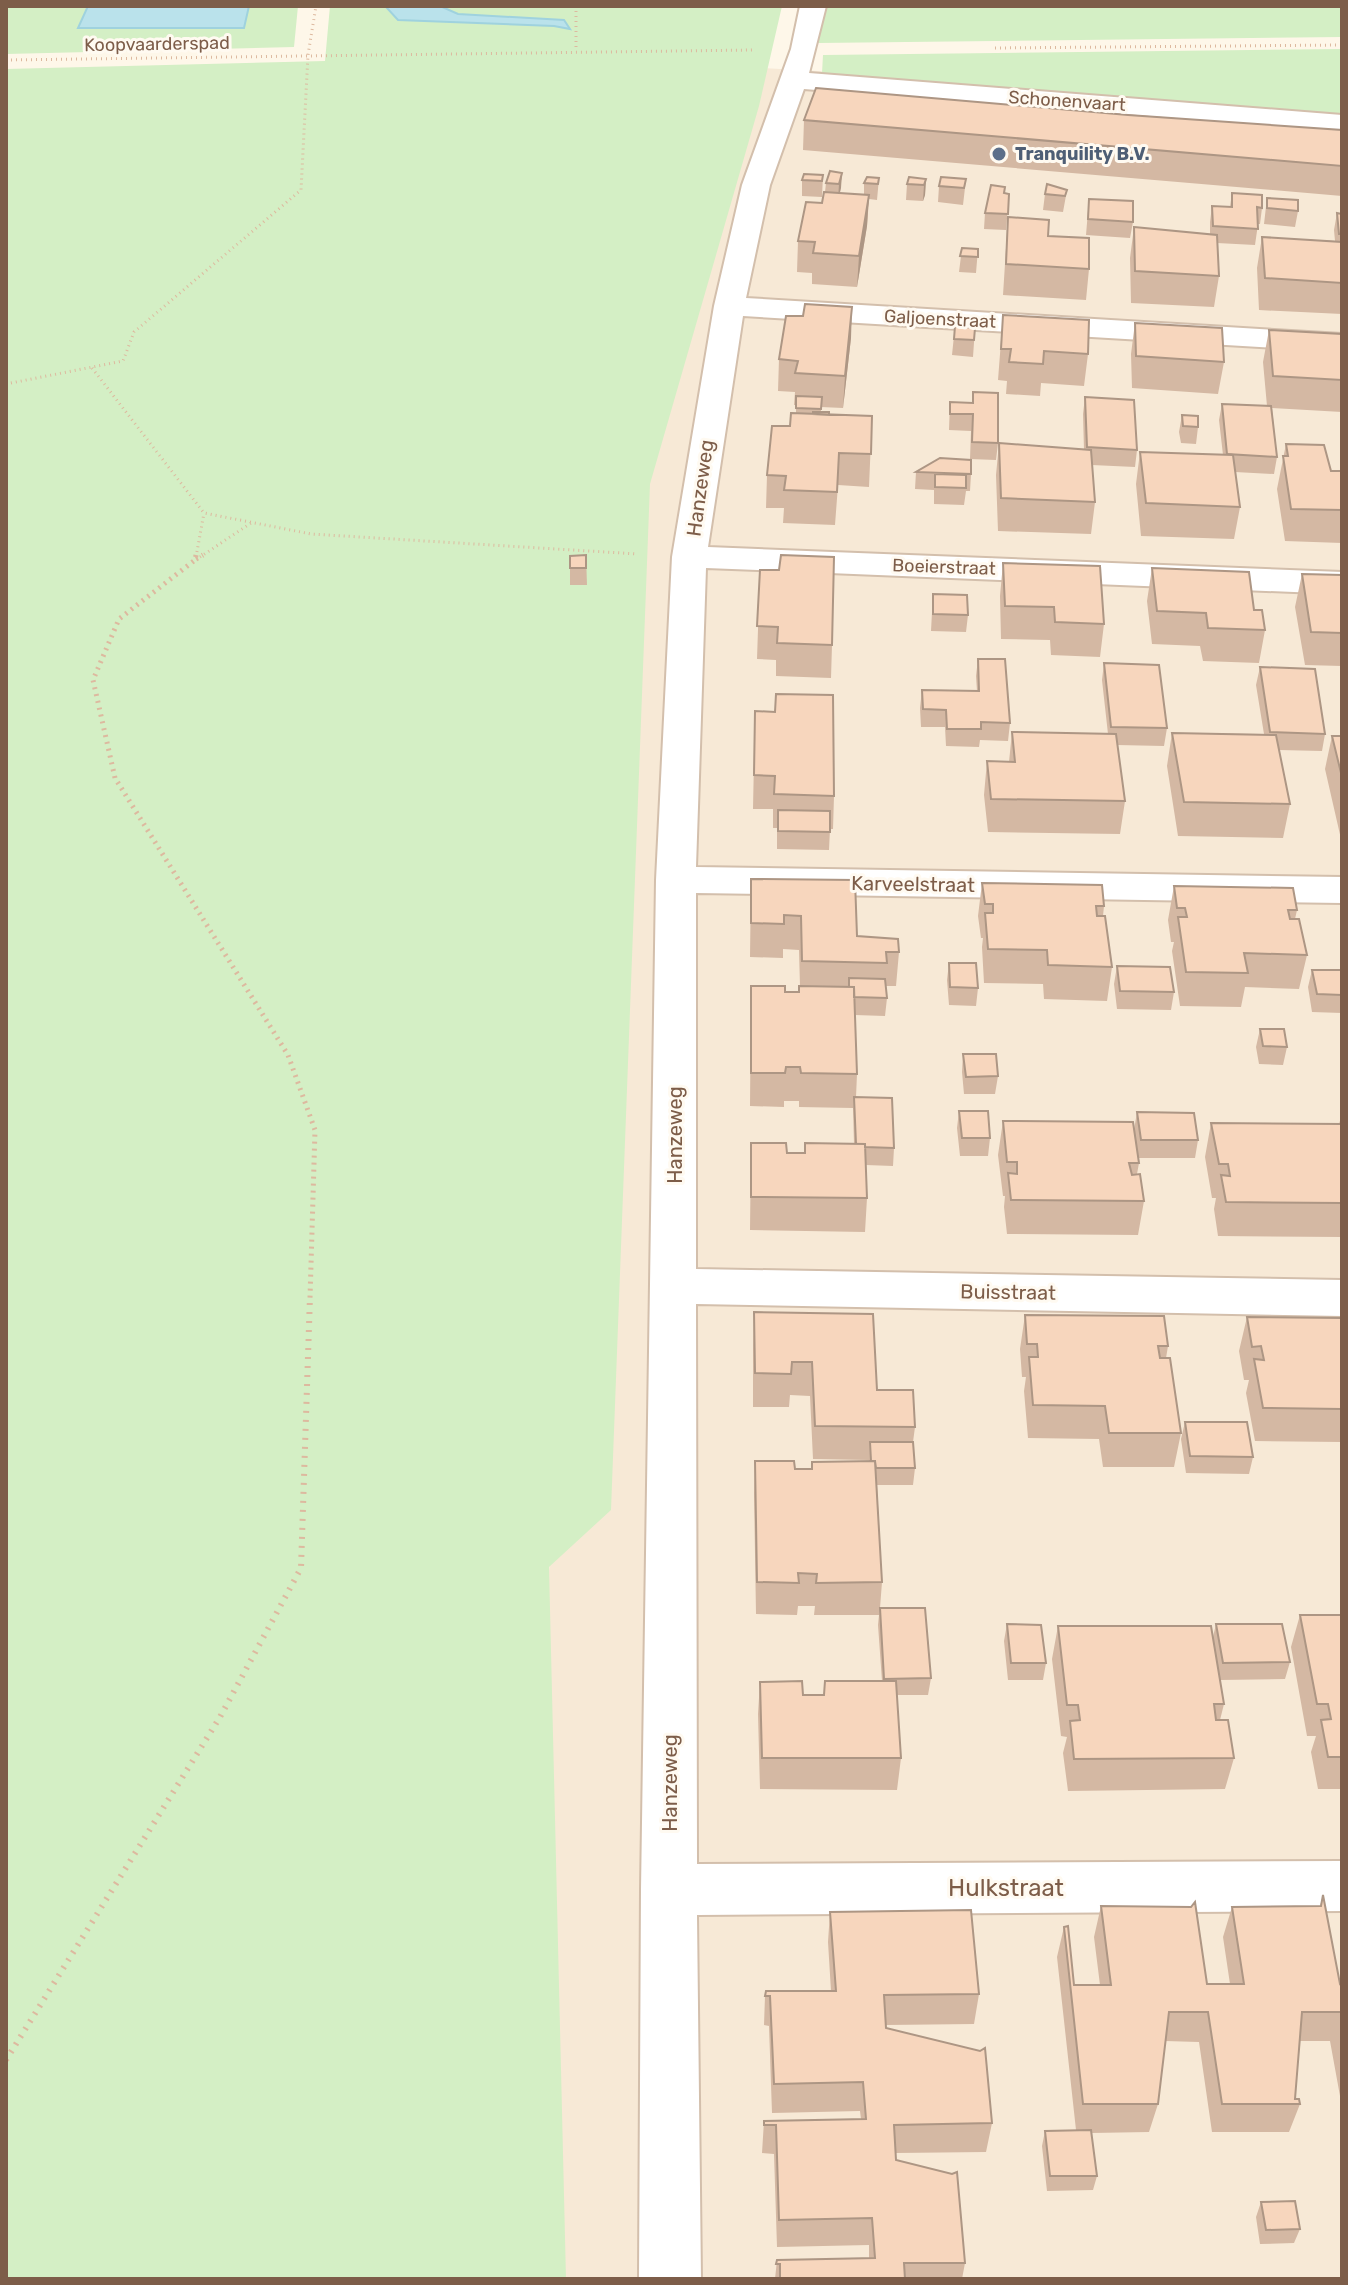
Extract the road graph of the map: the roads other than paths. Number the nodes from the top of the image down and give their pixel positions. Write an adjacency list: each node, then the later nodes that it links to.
1 (813, 6): 2 (street, Hanzeweg)
2 (792, 80): 3 (street, Schonenvaart); 4 (street, Hanzeweg)
3 (1342, 123)
4 (729, 306): 5 (street, Galjoenstraat); 6 (street, Hanzeweg)
5 (1342, 343)
6 (689, 557): 7 (street, Boeierstraat); 8 (street, Hanzeweg)
7 (1342, 583)
8 (676, 880): 9 (street, Karveelstraat); 10 (street, Hanzeweg)
9 (1342, 890)
10 (673, 1286): 11 (street, Buisstraat); 13 (street, Hanzeweg)
11 (1342, 1298)
12 (1342, 1886): 13 (street, Hulkstraat)
13 (669, 1890): 14 (street, Hanzeweg)
14 (670, 2279)

